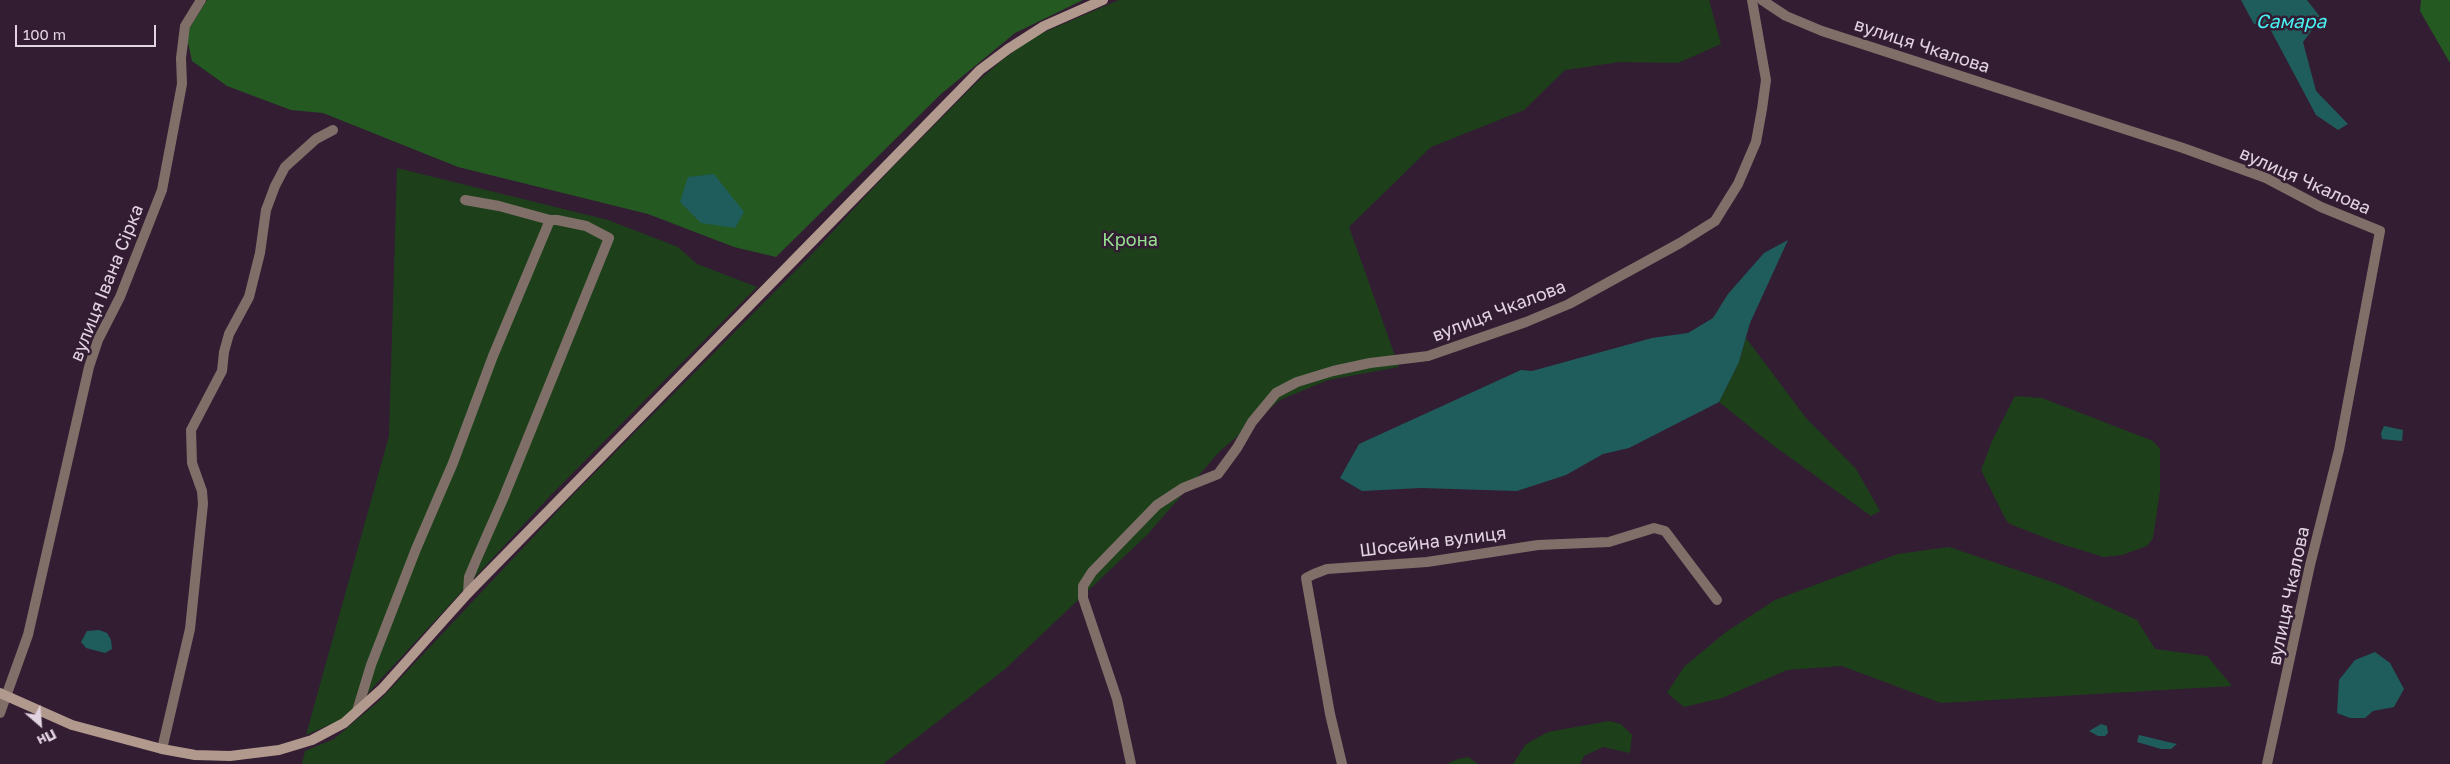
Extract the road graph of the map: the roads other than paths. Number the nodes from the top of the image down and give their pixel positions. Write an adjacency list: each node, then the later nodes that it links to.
1 (201, 0): 10 (street, вулиця Івана Сірка)
2 (1103, 0): 8 (street)
3 (1752, 0): 15 (street, вулиця Чкалова)
4 (1762, 0): 17 (street, вулиця Чкалова)
5 (334, 130): 13 (street)
6 (465, 200): 7 (street)
7 (550, 220): 8 (street); 11 (street)
8 (468, 594): 11 (street)
9 (1717, 600): 16 (street, Шосейна вулиця)
10 (3, 694): 12 (street, вулиця Івана Сірка); 13 (street)
11 (357, 712): 14 (street)
12 (0, 713)
13 (162, 749): 14 (street)
14 (234, 760)
15 (1131, 764)
16 (1342, 764)
17 (2268, 764)

